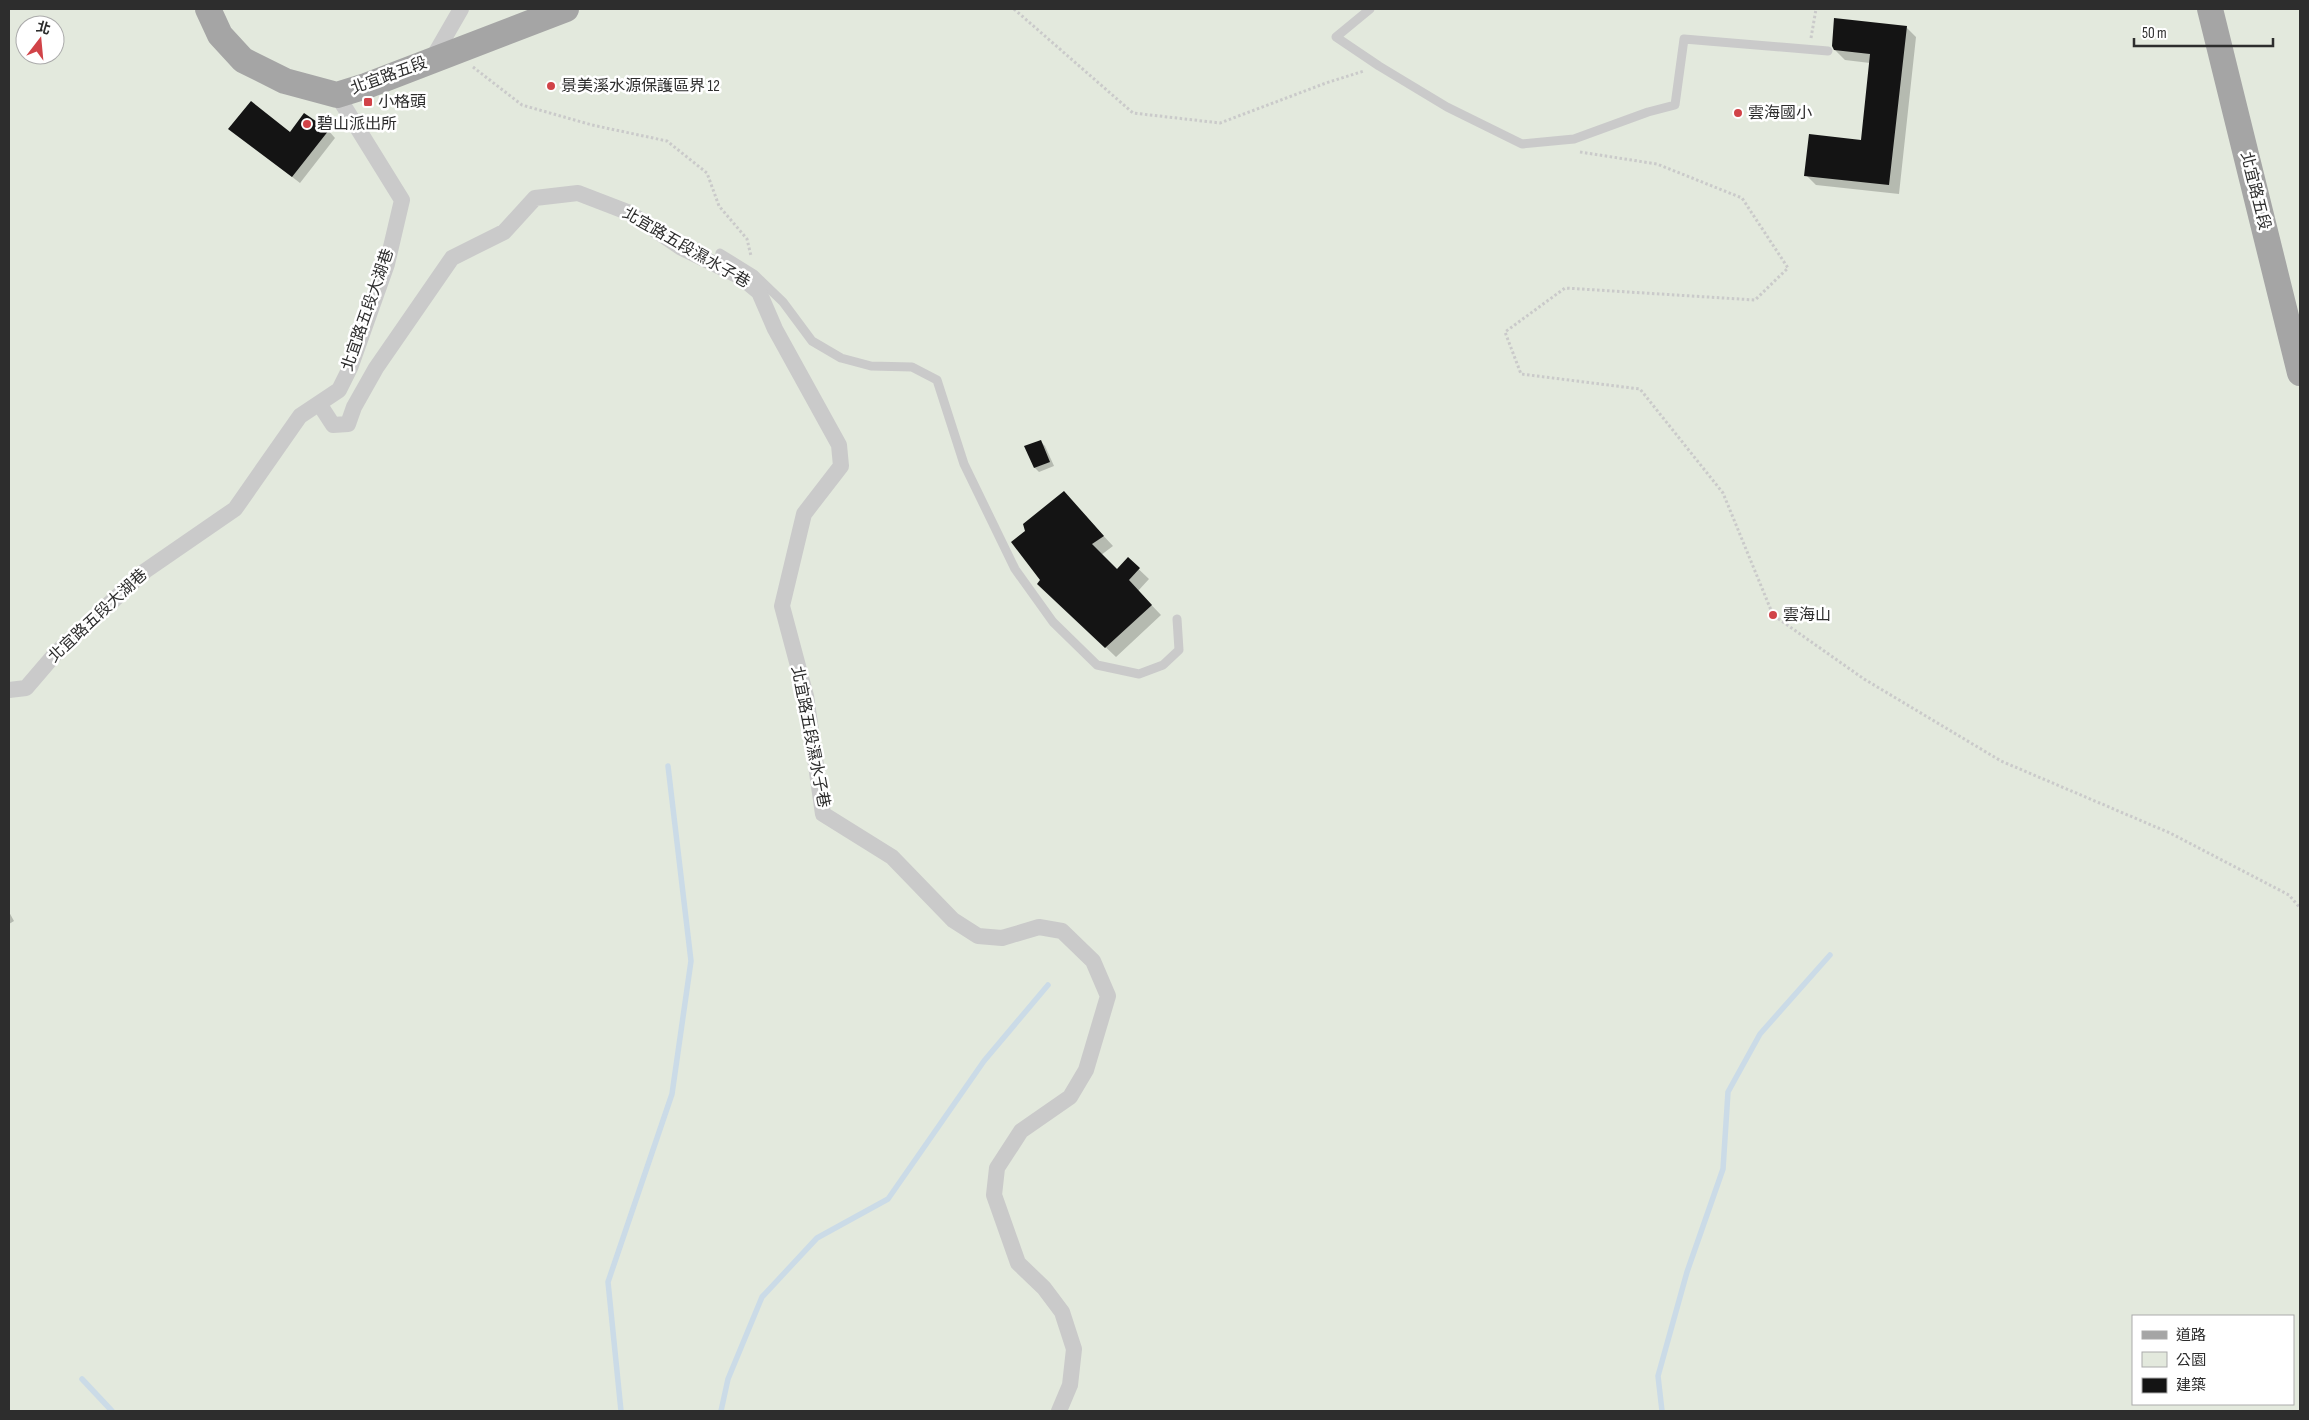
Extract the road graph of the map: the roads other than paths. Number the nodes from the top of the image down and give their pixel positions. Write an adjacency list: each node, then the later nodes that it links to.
1 (208, 9): 8 (main road, 北宜路五段)
2 (461, 9): 7 (street)
3 (566, 9): 7 (main road, 北宜路五段)
4 (1370, 9): 6 (lane)
5 (2210, 9): 10 (main road, 北宜路五段)
6 (1828, 51)
7 (443, 57): 8 (main road, 北宜路五段)
8 (337, 95): 11 (street, 北宜路五段大湖巷)
9 (723, 270): 11 (street, 北宜路五段濕水子巷); 12 (lane); 14 (street, 北宜路五段濕水子巷)
10 (2300, 373)
11 (320, 405): 13 (street, 北宜路五段大湖巷)
12 (1177, 619)
13 (9, 690)
14 (1059, 1411)

